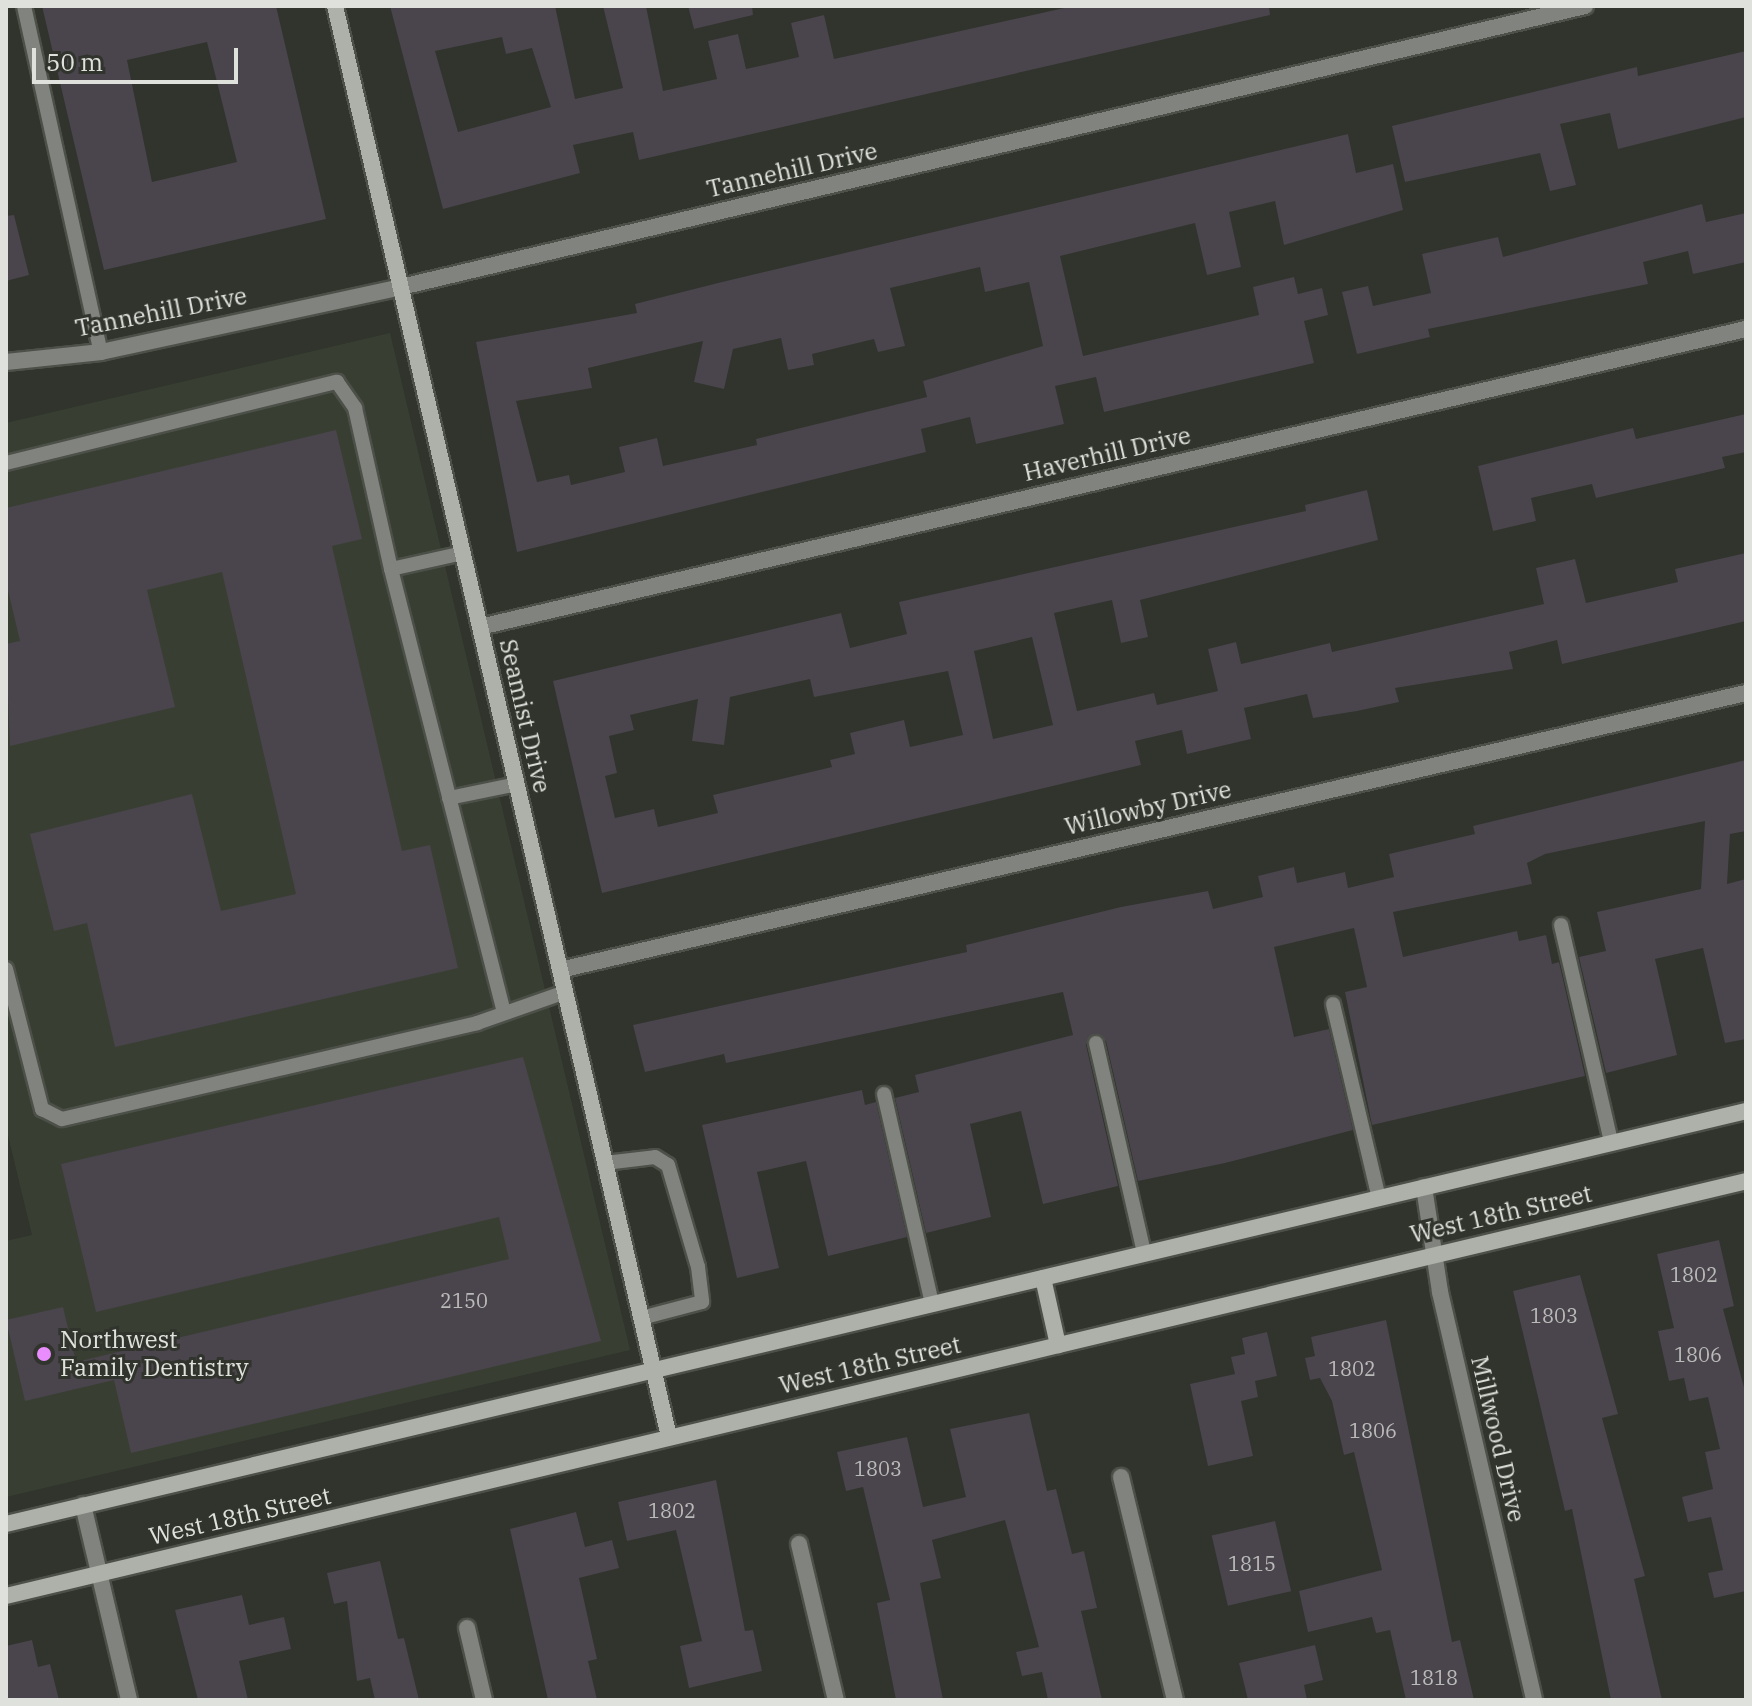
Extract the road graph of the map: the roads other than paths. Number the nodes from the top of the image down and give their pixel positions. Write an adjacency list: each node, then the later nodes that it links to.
1 (24, 6): 6 (lane)
2 (335, 6): 4 (main road, Seamist Drive)
3 (1585, 6): 4 (street, Tannehill Drive)
4 (401, 287): 6 (street, Tannehill Drive); 9 (main road, Seamist Drive)
5 (1746, 329): 11 (street, Haverhill Drive)
6 (101, 352): 7 (street, Tannehill Drive)
7 (6, 362)
8 (6, 463): 10 (lane)
9 (463, 553): 10 (lane); 11 (main road, Seamist Drive)
10 (391, 569): 14 (lane)
11 (480, 627): 13 (main road, Seamist Drive)
12 (1746, 693): 17 (street, Willowby Drive)
13 (517, 784): 14 (lane); 17 (main road, Seamist Drive)
14 (449, 798): 20 (lane)
15 (1561, 925): 24 (lane)
16 (6, 969): 20 (lane)
17 (560, 970): 18 (main road, Seamist Drive)
18 (565, 992): 20 (lane); 25 (main road, Seamist Drive)
19 (1333, 1004): 28 (lane)
20 (503, 1009)
21 (1096, 1043): 29 (lane)
22 (884, 1094): 32 (lane)
23 (1746, 1111): 24 (main road, West 18th Street)
24 (1611, 1142): 27 (main road, West 18th Street)
25 (605, 1163): 33 (main road, Seamist Drive); 33 (lane)
26 (1746, 1181): 30 (main road, West 18th Street)
27 (1424, 1187): 28 (main road, West 18th Street); 30 (street, Millwood Drive)
28 (1379, 1198): 29 (main road, West 18th Street)
29 (1144, 1253): 31 (main road, West 18th Street)
30 (1439, 1253): 34 (main road, West 18th Street); 48 (street, Millwood Drive)
31 (1043, 1278): 32 (main road, West 18th Street); 34 (main road)
32 (932, 1303): 35 (main road, West 18th Street)
33 (641, 1318): 35 (main road, Seamist Drive)
34 (1058, 1345): 36 (main road, West 18th Street)
35 (654, 1370): 36 (main road, Seamist Drive); 38 (main road, West 18th Street)
36 (669, 1437): 41 (main road, West 18th Street)
37 (1121, 1477): 47 (street)
38 (83, 1505): 39 (main road, West 18th Street); 41 (street)
39 (6, 1524)
40 (799, 1544): 46 (street)
41 (99, 1574): 42 (main road, West 18th Street); 44 (street)
42 (6, 1596)
43 (467, 1628): 45 (street)
44 (129, 1700)
45 (484, 1700)
46 (836, 1700)
47 (1175, 1700)
48 (1534, 1700)

